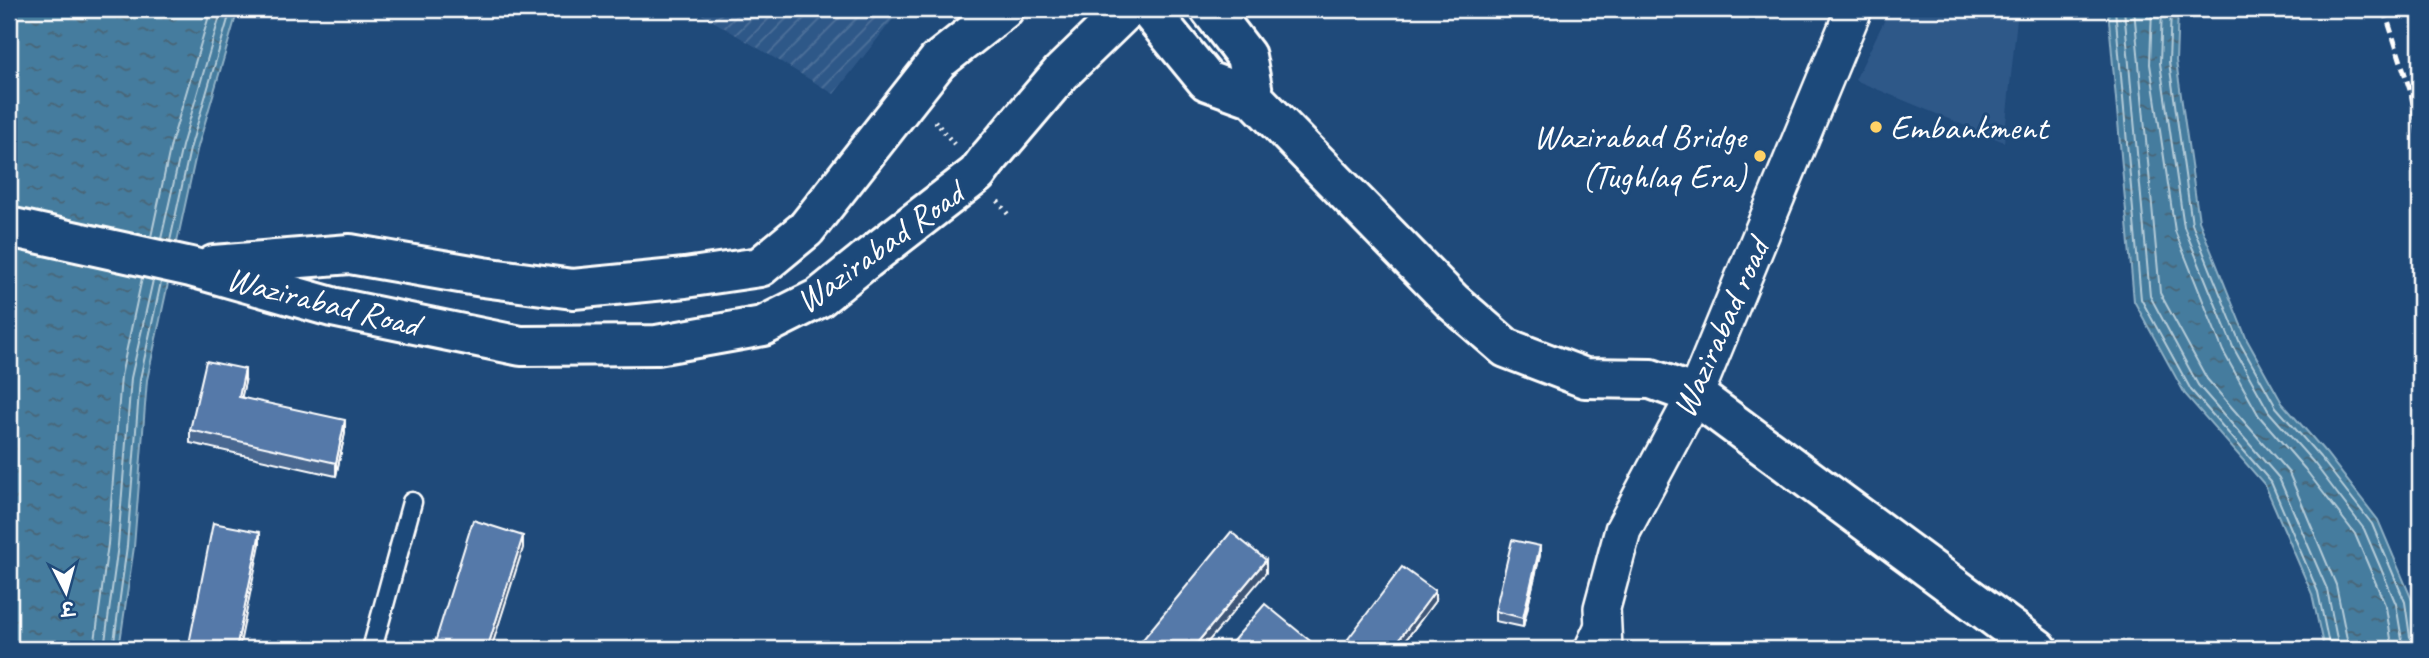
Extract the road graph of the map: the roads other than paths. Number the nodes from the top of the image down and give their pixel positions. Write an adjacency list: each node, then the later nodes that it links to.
1 (1004, 9): 8 (main road, Wazirabad Road, bridge)
2 (1127, 9): 8 (main road, Wazirabad Road, bridge)
3 (1148, 9): 6 (main road)
4 (1210, 9): 6 (main road)
5 (1854, 9): 9 (street, Wazirabad road)
6 (1254, 98): 9 (main road)
7 (9, 227): 8 (main road, Wazirabad Road)
8 (191, 267)
9 (1695, 395): 11 (street, Wazirabad road); 15 (main road)
10 (412, 502): 12 (lane)
11 (1602, 608): 13 (lane); 14 (street, Wazirabad road)
12 (372, 649)
13 (1583, 649)
14 (1604, 649)
15 (2038, 649)

